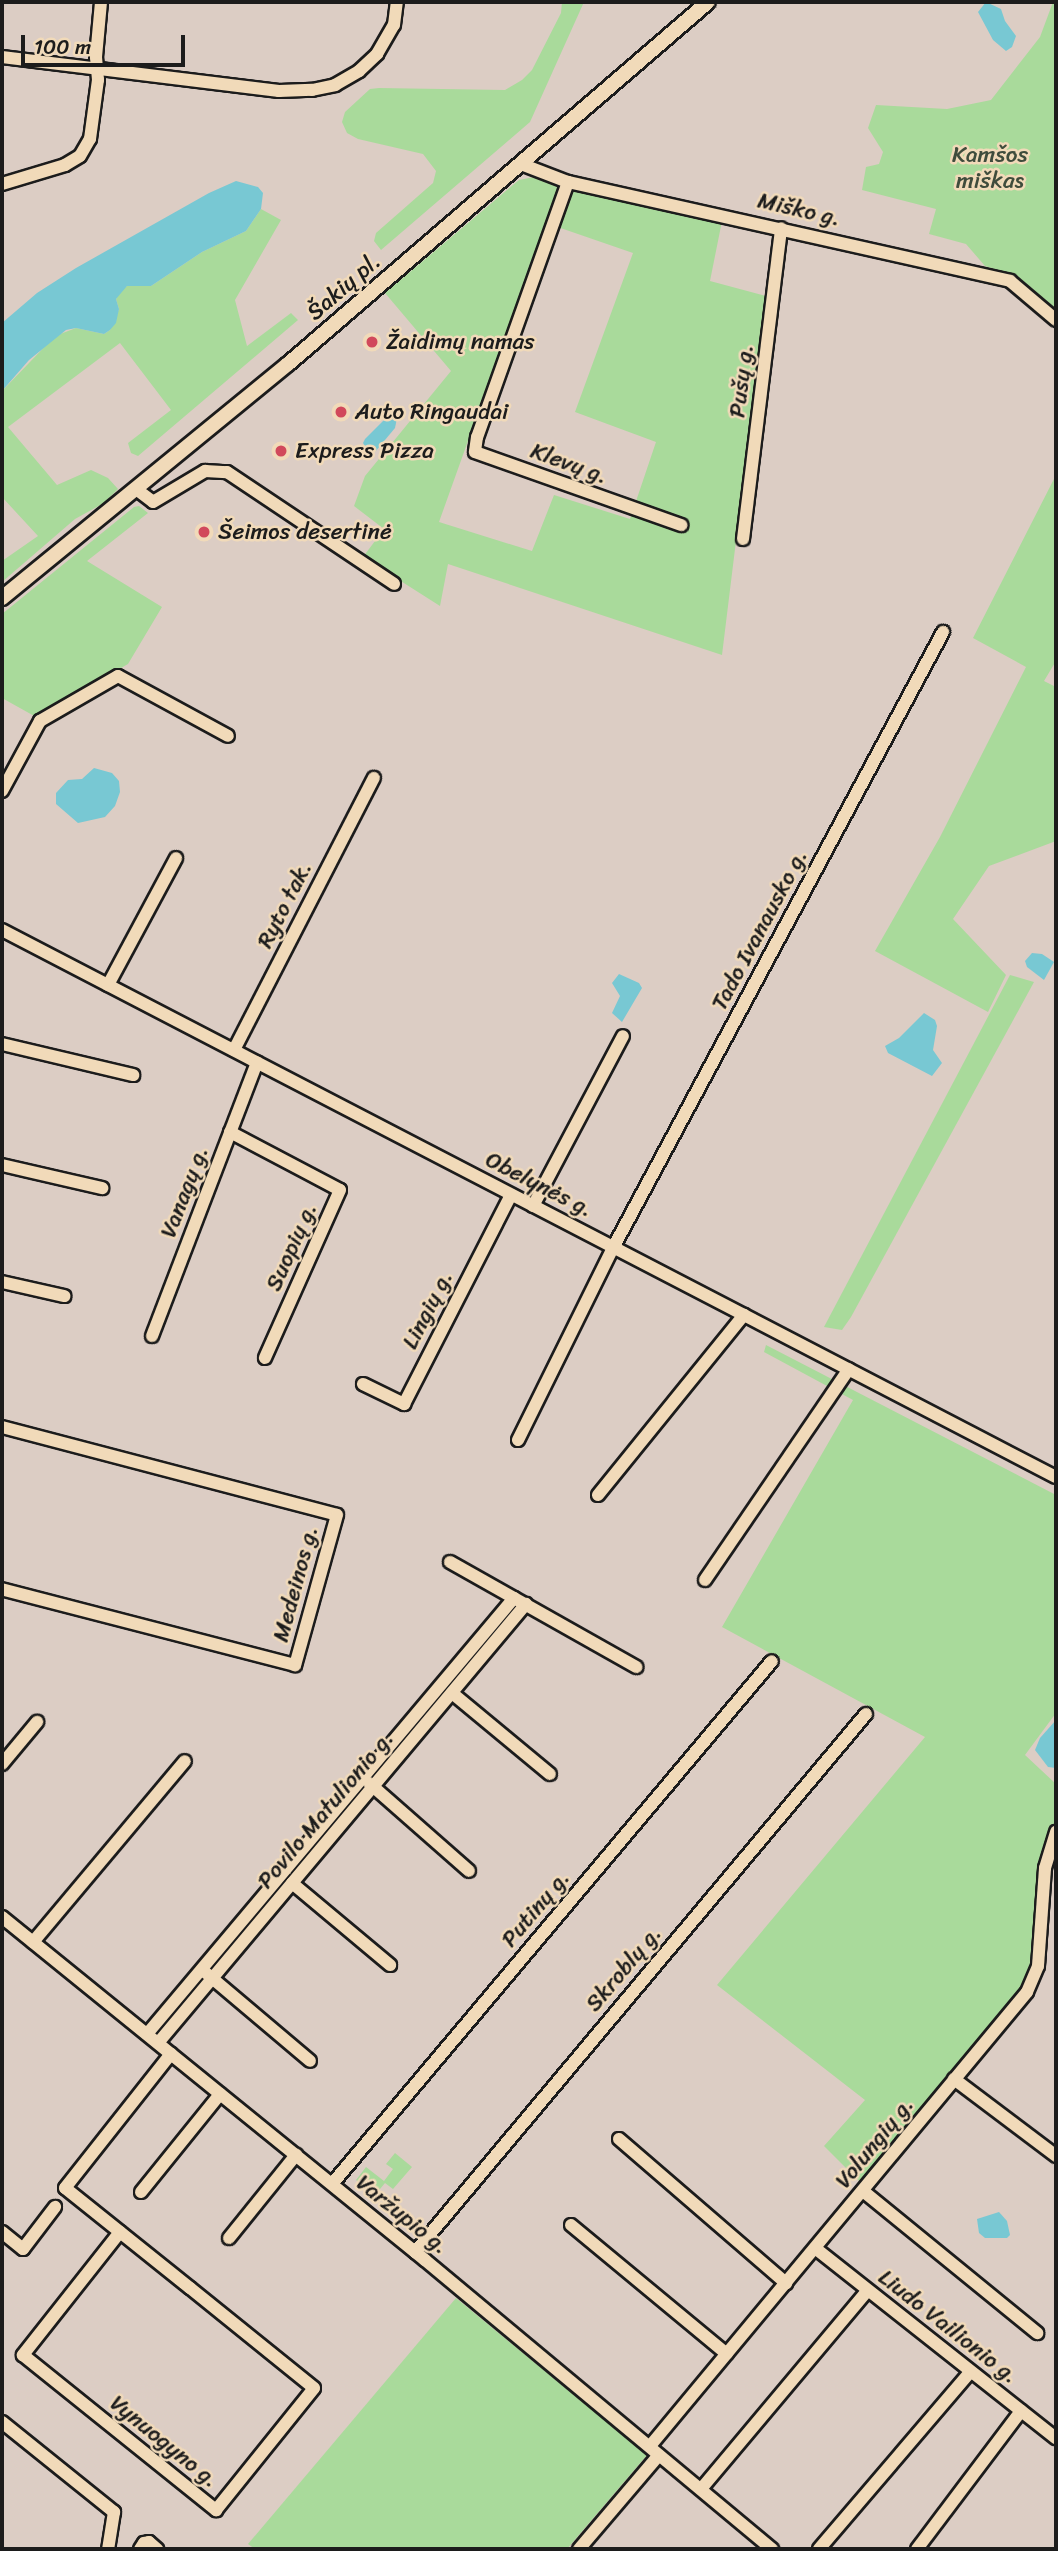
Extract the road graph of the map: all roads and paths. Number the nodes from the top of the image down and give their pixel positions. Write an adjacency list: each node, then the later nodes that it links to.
1 (101, 2): 5 (street)
2 (397, 2): 5 (street)
3 (708, 2): 6 (main road, Šakių pl.)
4 (2, 57): 5 (street)
5 (97, 69): 8 (street)
6 (521, 164): 7 (street, Miško g.); 11 (main road, Šakių pl.)
7 (568, 182): 9 (street, Miško g.); 12 (street, Klevų g.)
8 (2, 184)
9 (781, 228): 10 (street, Miško g.); 13 (street, Pušų g.)
10 (1056, 320)
11 (136, 489): 14 (street); 15 (main road, Šakių pl.)
12 (681, 525)
13 (743, 538)
14 (394, 584)
15 (2, 598)
16 (943, 632): 33 (street, Tado Ivanausko g.)
17 (228, 736): 19 (street)
18 (374, 778): 25 (street, Ryto tak.)
19 (2, 792)
20 (176, 858): 22 (street)
21 (2, 930): 22 (street, Obelynės g.)
22 (108, 985): 25 (street, Obelynės g.)
23 (623, 1036): 32 (street)
24 (2, 1044): 27 (street)
25 (234, 1051): 26 (street, Obelynės g.)
26 (257, 1062): 28 (street, Vanagų g.); 31 (street, Obelynės g.)
27 (133, 1075)
28 (230, 1132): 37 (street, Vanagų g.); 38 (street, Suopių g.)
29 (2, 1165): 30 (street)
30 (102, 1188)
31 (511, 1195): 32 (street, Obelynės g.); 40 (street, Lingių g.)
32 (533, 1206): 33 (street, Obelynės g.)
33 (614, 1248): 36 (street, Obelynės g.); 42 (street, Tado Ivanausko g.)
34 (2, 1282): 35 (street)
35 (64, 1296)
36 (744, 1315): 39 (street, Obelynės g.); 44 (street)
37 (152, 1336)
38 (265, 1358)
39 (849, 1369): 43 (street, Obelynės g.); 46 (street)
40 (363, 1384)
41 (2, 1427): 47 (street, Medeinos g.)
42 (518, 1440)
43 (1056, 1477)
44 (598, 1495)
45 (450, 1562): 48 (street)
46 (705, 1580)
47 (2, 1589)
48 (514, 1598): 49 (street); 58 (street, Povilo Matulionio g.)
49 (526, 1604): 51 (street); 52 (street, Povilo Matulionio g.)
50 (772, 1661): 77 (street, Putinų g.)
51 (636, 1667)
52 (452, 1693): 57 (street); 59 (street, Povilo Matulionio g.)
53 (866, 1714): 86 (street, Skroblų g.)
54 (37, 1722): 56 (street)
55 (185, 1761): 64 (street)
56 (2, 1764)
57 (550, 1774)
58 (363, 1777): 59 (street); 66 (street, Povilo Matulionio g.)
59 (373, 1787): 61 (street); 62 (street, Povilo Matulionio g.)
60 (1056, 1832): 72 (street, Volungių g.)
61 (469, 1871)
62 (292, 1883): 65 (street); 67 (street, Povilo Matulionio g.)
63 (2, 1917): 64 (street, Varžupio g.)
64 (33, 1942): 68 (street, Varžupio g.)
65 (390, 1965)
66 (202, 1969): 67 (street); 68 (street, Povilo Matulionio g.)
67 (212, 1978): 69 (street, Povilo Matulionio g.); 71 (street)
68 (147, 2034): 69 (street, Varžupio g.)
69 (158, 2043): 70 (street, Varžupio g.)
70 (171, 2054): 73 (street, Varžupio g.); 83 (street, Vynuogyno g.)
71 (310, 2061)
72 (954, 2079): 76 (street); 78 (street, Volungių g.)
73 (220, 2094): 75 (street, Varžupio g.); 79 (street)
74 (619, 2139): 87 (street)
75 (296, 2155): 77 (street, Varžupio g.); 84 (street)
76 (1056, 2156)
77 (332, 2184): 86 (street, Varžupio g.)
78 (863, 2191): 85 (street, Volungių g.); 89 (street)
79 (141, 2192)
80 (55, 2207): 82 (street)
81 (572, 2225): 90 (street)
82 (2, 2232)
83 (120, 2232): 83 (street, Vynuogyno g.)
84 (229, 2238)
85 (815, 2248): 87 (street, Volungių g.); 88 (street, Liudo Vailionio g.)
86 (415, 2252): 95 (street, Varžupio g.)
87 (786, 2283): 90 (street, Volungių g.)
88 (867, 2291): 91 (street, Liudo Vailionio g.); 96 (street)
89 (1037, 2333)
90 (727, 2354): 95 (street, Volungių g.)
91 (970, 2372): 92 (street, Liudo Vailionio g.); 102 (street)
92 (1021, 2411): 94 (street, Liudo Vailionio g.); 103 (street)
93 (2, 2422): 97 (street)
94 (1056, 2438)
95 (655, 2450): 96 (street, Varžupio g.); 100 (street, Volungių g.)
96 (701, 2489): 101 (street, Varžupio g.)
97 (108, 2549)
98 (140, 2549): 99 (street)
99 (157, 2549)
100 (579, 2549)
101 (772, 2549)
102 (819, 2549)
103 (917, 2549)

